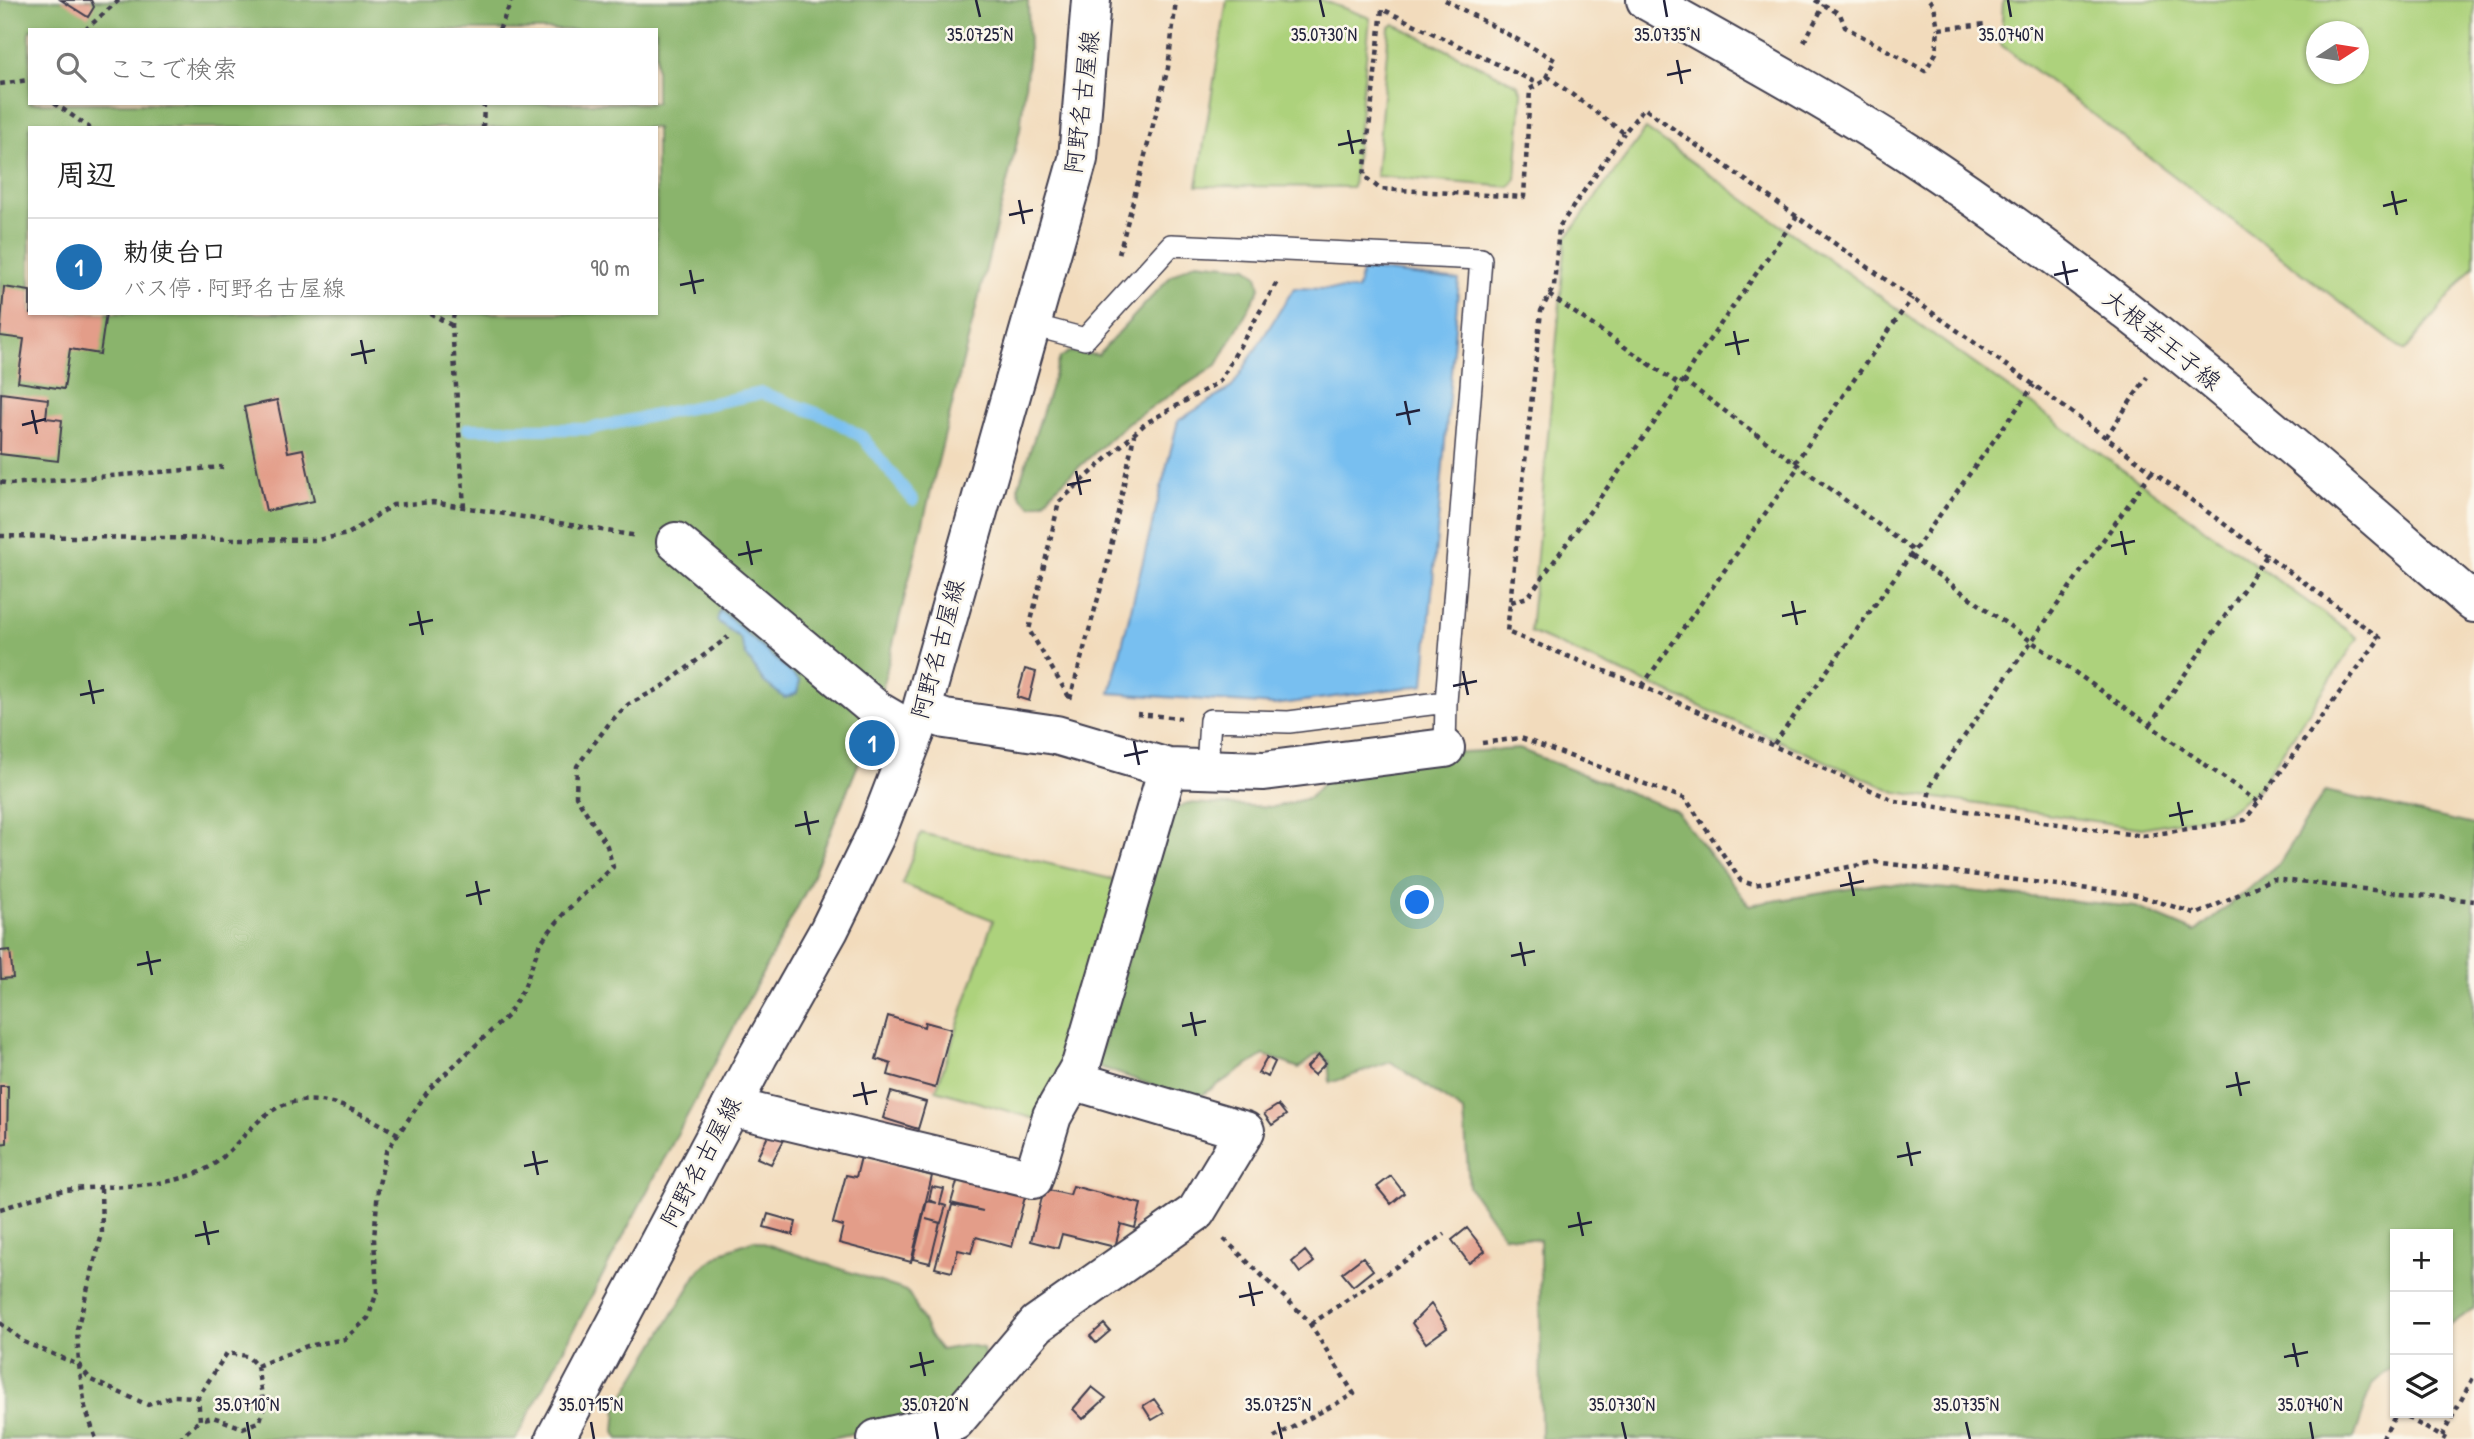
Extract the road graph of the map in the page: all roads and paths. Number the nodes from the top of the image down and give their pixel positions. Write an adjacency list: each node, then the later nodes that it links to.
1 (118, 0): 11 (path)
2 (512, 0): 12 (path)
3 (1091, 0): 32 (street, 阿野名古屋線)
4 (1176, 0): 28 (path)
5 (1445, 0): 15 (path)
6 (1646, 0): 48 (street, 大根若王子線)
7 (1815, 0): 9 (path)
8 (1928, 0): 13 (path)
9 (1824, 5): 13 (path); 14 (path)
10 (1985, 24): 13 (path)
11 (87, 28)
12 (500, 28)
13 (1938, 29)
14 (1804, 42)
15 (1547, 76): 18 (path); 23 (path)
16 (28, 80): 17 (path)
17 (0, 84)
18 (1539, 84): 18 (path)
19 (56, 105): 21 (path)
20 (484, 105): 22 (path)
21 (86, 126)
22 (483, 126)
23 (1624, 133): 24 (path); 26 (path)
24 (1797, 216): 27 (path); 34 (path)
25 (1278, 280): 36 (path)
26 (1549, 295): 34 (path); 47 (path)
27 (1912, 298): 35 (path); 38 (path)
28 (1114, 307): 32 (lane); 53 (lane)
29 (434, 315): 31 (path)
30 (454, 315): 31 (path)
31 (452, 325): 42 (path)
32 (1031, 325): 57 (street, 阿野名古屋線)
33 (2147, 377): 37 (path)
34 (1681, 382): 38 (path); 47 (path)
35 (2035, 385): 37 (path); 45 (path)
36 (1134, 434): 52 (path); 52 (path)
37 (2106, 437): 40 (path)
38 (1797, 465): 45 (path); 51 (path)
39 (223, 467): 41 (path)
40 (2152, 471): 46 (path); 49 (path)
41 (0, 482)
42 (464, 507): 43 (path); 44 (path)
43 (0, 536)
44 (676, 542): 57 (street)
45 (1912, 554): 49 (path); 59 (path)
46 (2267, 555): 58 (path); 63 (path)
47 (1511, 602): 51 (path)
48 (2474, 603)
49 (2030, 640): 58 (path); 64 (path)
50 (721, 643): 68 (path)
51 (1642, 686): 59 (path)
52 (1070, 699): 54 (path)
53 (1446, 702): 56 (lane); 60 (lane)
54 (1077, 710)
55 (1130, 714): 56 (path)
56 (1210, 720): 62 (lane)
57 (918, 722): 61 (street); 67 (street, 阿野名古屋線)
58 (2150, 725): 63 (path)
59 (1774, 744): 64 (path)
60 (1445, 748): 62 (street); 65 (path)
61 (1168, 768): 62 (street); 66 (street)
62 (1207, 769)
63 (2258, 802): 64 (path)
64 (1926, 806)
65 (2474, 901)
66 (1072, 1080): 67 (street); 71 (street)
67 (731, 1107): 86 (street, 阿野名古屋線)
68 (398, 1135): 69 (path); 76 (path)
69 (101, 1188): 70 (path); 75 (path)
70 (0, 1209)
71 (1196, 1212): 74 (path); 82 (street)
72 (1445, 1234): 74 (path)
73 (0, 1324): 75 (path)
74 (1311, 1324): 88 (path)
75 (79, 1365): 78 (path); 84 (path)
76 (257, 1366): 78 (path); 81 (path)
77 (2474, 1376): 83 (path)
78 (198, 1397): 81 (path)
79 (2395, 1418): 89 (path)
80 (2408, 1418): 83 (path)
81 (200, 1420): 85 (path)
82 (962, 1430): 87 (street)
83 (2444, 1437)
84 (96, 1439)
85 (179, 1439)
86 (555, 1439)
87 (877, 1439)
88 (1271, 1439)
89 (2382, 1439)

